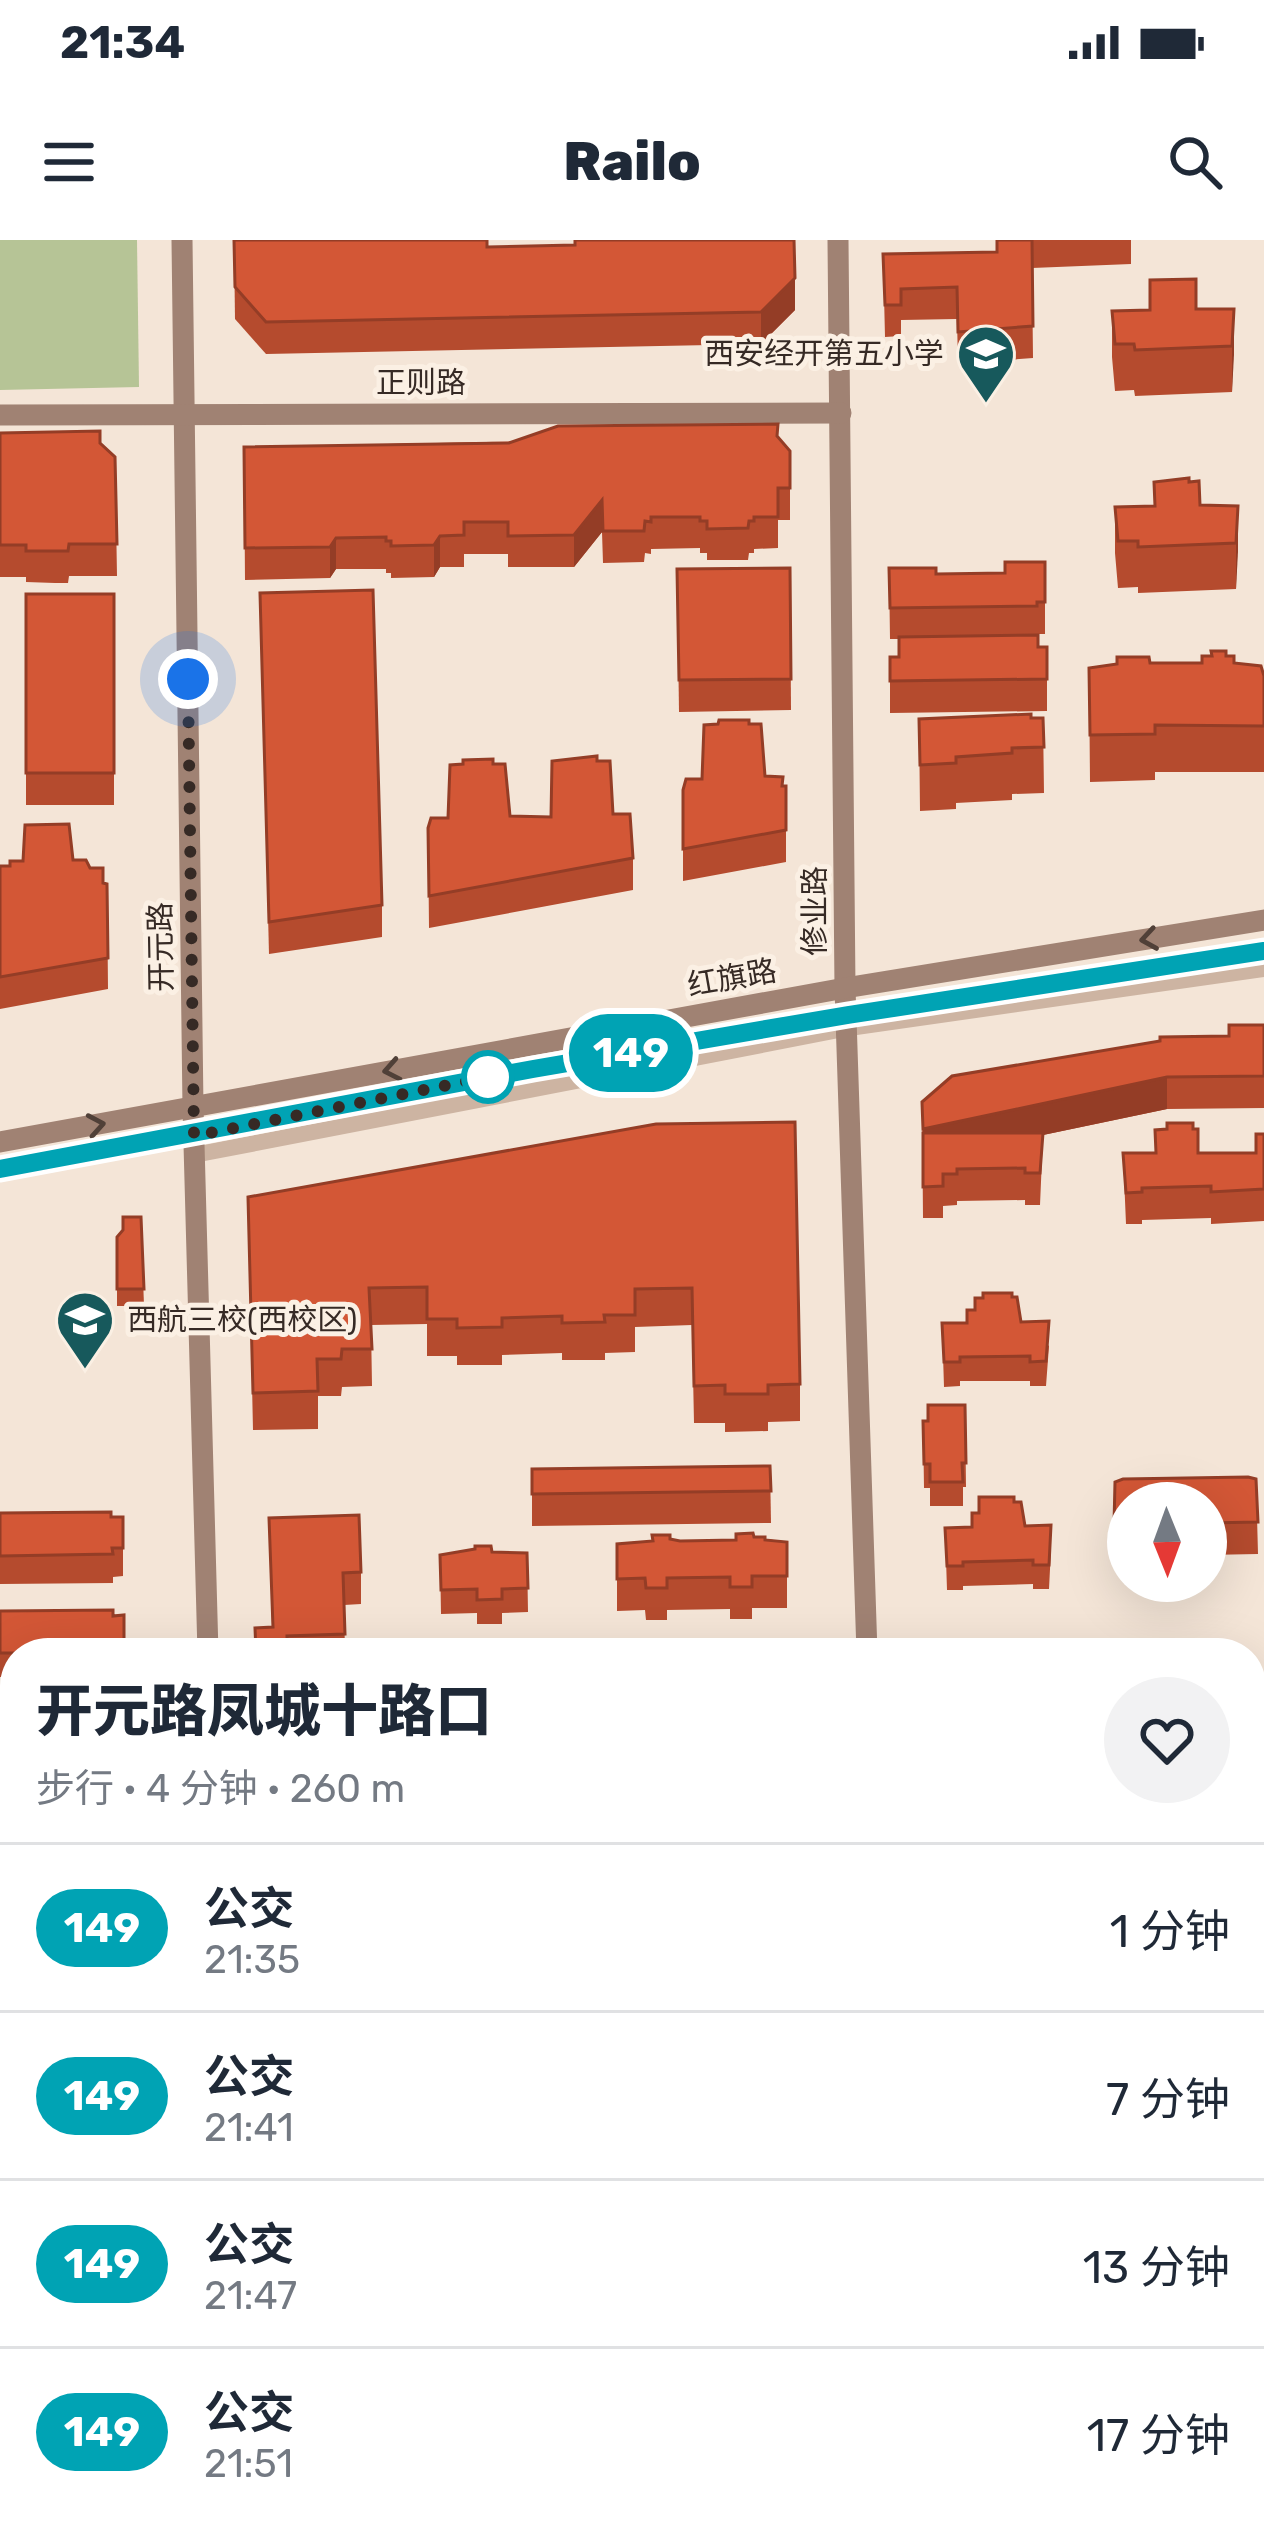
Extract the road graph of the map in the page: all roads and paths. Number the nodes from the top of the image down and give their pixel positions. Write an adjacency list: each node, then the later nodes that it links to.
1 (182, 240): 3 (street, 开元路)
2 (838, 240): 4 (street, 修业路)
3 (185, 412): 4 (street, 正则路); 5 (street, 正则路); 11 (street, 开元路)
4 (842, 413): 9 (street, 修业路)
5 (0, 416)
6 (1264, 920): 9 (street, 红旗路, one-way to 9)
7 (1264, 951): 10 (street, 红旗路)
8 (1264, 969): 10 (street)
9 (845, 988): 10 (street, 修业路); 11 (street, 红旗路, one-way to 11)
10 (848, 1022): 13 (street, 红旗路); 16 (street, 修业路)
11 (193, 1108): 12 (street, 红旗路, one-way to 11); 13 (street, 开元路)
12 (0, 1142)
13 (194, 1145): 14 (street, 红旗路); 15 (street, 开元路)
14 (0, 1169)
15 (208, 1638)
16 (867, 1638)

